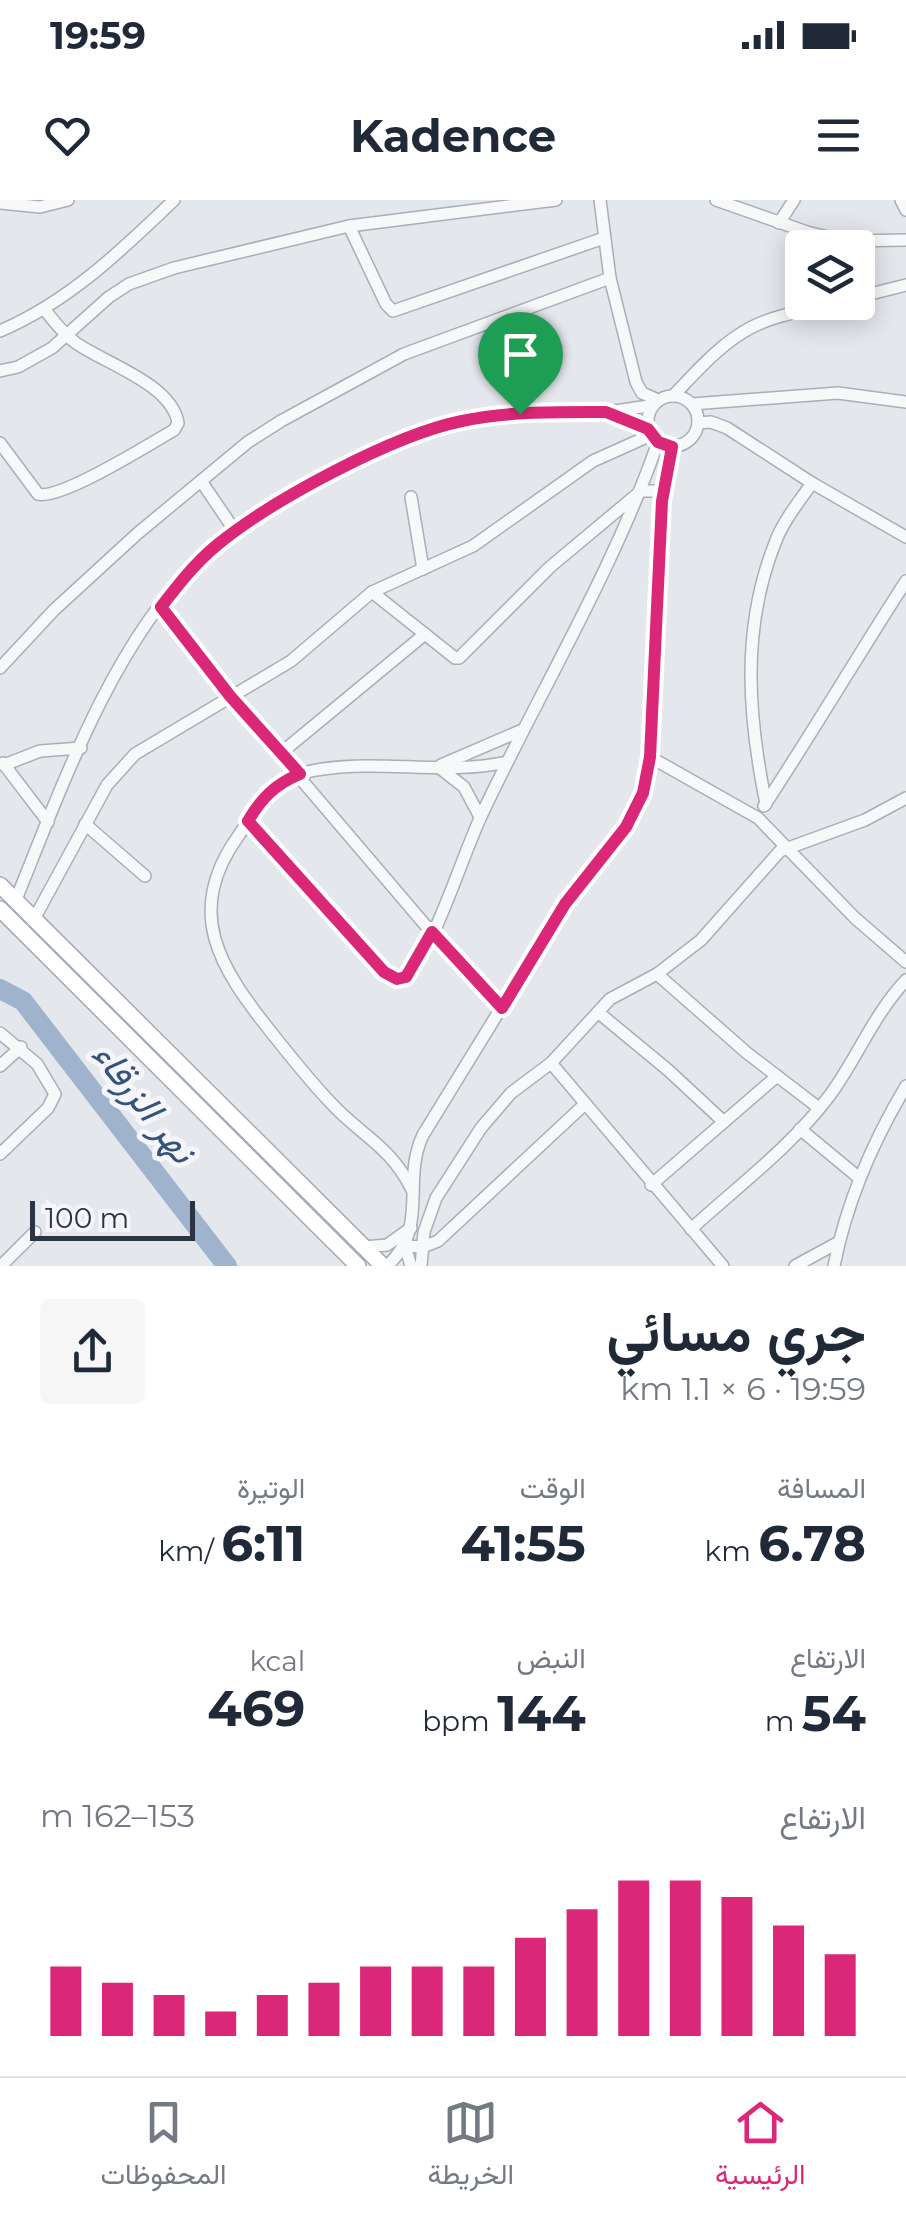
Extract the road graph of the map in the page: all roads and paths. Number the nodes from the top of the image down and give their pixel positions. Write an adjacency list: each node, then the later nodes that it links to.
1 (68, 200): 8 (street)
2 (174, 200): 17 (street)
3 (556, 200): 11 (street)
4 (600, 200): 12 (street)
5 (716, 200): 10 (street)
6 (794, 200): 10 (street)
7 (900, 200): 9 (street)
8 (0, 203)
9 (906, 210)
10 (779, 223): 13 (street)
11 (349, 226): 12 (street); 20 (street)
12 (604, 238): 14 (street)
13 (906, 240)
14 (610, 278): 24 (street); 31 (street)
15 (906, 285): 16 (street)
16 (875, 293)
17 (44, 309): 19 (street); 20 (street)
18 (785, 315): 22 (street)
19 (0, 331)
20 (66, 335): 21 (street); 29 (street)
21 (0, 371)
22 (673, 396): 24 (street); 25 (street)
23 (906, 402): 25 (street)
24 (655, 403): 26 (street); 28 (street)
25 (692, 404): 27 (street)
26 (606, 412): 28 (street); 36 (street)
27 (698, 423): 30 (street); 32 (street)
28 (652, 435): 30 (street); 33 (street); 38 (street)
29 (0, 443)
30 (672, 447): 34 (street)
31 (200, 481): 36 (street); 43 (street)
32 (812, 483): 37 (street); 54 (street)
33 (640, 491): 34 (street); 42 (street); 45 (street)
34 (663, 491): 48 (street)
35 (411, 498): 38 (street)
36 (235, 531): 41 (street)
37 (906, 537)
38 (424, 569): 40 (street)
39 (906, 580): 54 (street)
40 (372, 592): 42 (street); 44 (street)
41 (161, 607): 44 (street); 46 (street)
42 (425, 634): 47 (street)
43 (0, 668)
44 (230, 696): 47 (street); 59 (street)
45 (521, 730): 50 (street); 51 (street)
46 (81, 748): 49 (street); 58 (street)
47 (282, 753): 52 (street)
48 (650, 757): 56 (street); 69 (street)
49 (2, 762): 58 (street)
50 (507, 762): 51 (street); 55 (street)
51 (438, 767): 52 (street); 55 (street)
52 (300, 774): 57 (street); 65 (street)
53 (906, 798): 60 (street)
54 (766, 804): 56 (street)
55 (480, 817): 65 (street)
56 (758, 818): 60 (street)
57 (248, 821): 65 (street); 84 (street)
58 (48, 822): 63 (street)
59 (85, 824): 61 (street); 64 (street)
60 (788, 846): 66 (street); 67 (street)
61 (145, 876)
62 (0, 885): 63 (main road)
63 (8, 905): 64 (main road); 93 (main road)
64 (33, 921): 90 (main road)
65 (432, 932): 69 (street)
66 (906, 962)
67 (657, 974): 70 (street); 75 (street)
68 (906, 980): 78 (street)
69 (502, 1008): 84 (street)
70 (599, 1013): 73 (street); 79 (street)
71 (0, 1033): 72 (street)
72 (21, 1048): 74 (street); 81 (street)
73 (551, 1063): 77 (street); 91 (street)
74 (0, 1066)
75 (777, 1076): 78 (street); 79 (street)
76 (906, 1086): 82 (street)
77 (585, 1104): 83 (street); 91 (street)
78 (819, 1108): 80 (street)
79 (724, 1122): 83 (street)
80 (800, 1129): 82 (street); 86 (street)
81 (0, 1154)
82 (858, 1176): 88 (street)
83 (651, 1185): 86 (street)
84 (414, 1194): 85 (street)
85 (411, 1228): 89 (street); 90 (street)
86 (692, 1230): 97 (street)
87 (35, 1232): 92 (street)
88 (839, 1242): 98 (street); 99 (street)
89 (405, 1246): 91 (street); 94 (street); 95 (street)
90 (364, 1247): 94 (main road)
91 (422, 1247): 96 (street)
92 (1, 1266)
93 (358, 1266)
94 (386, 1266)
95 (411, 1266)
96 (421, 1266)
97 (724, 1266)
98 (795, 1266)
99 (834, 1266)

